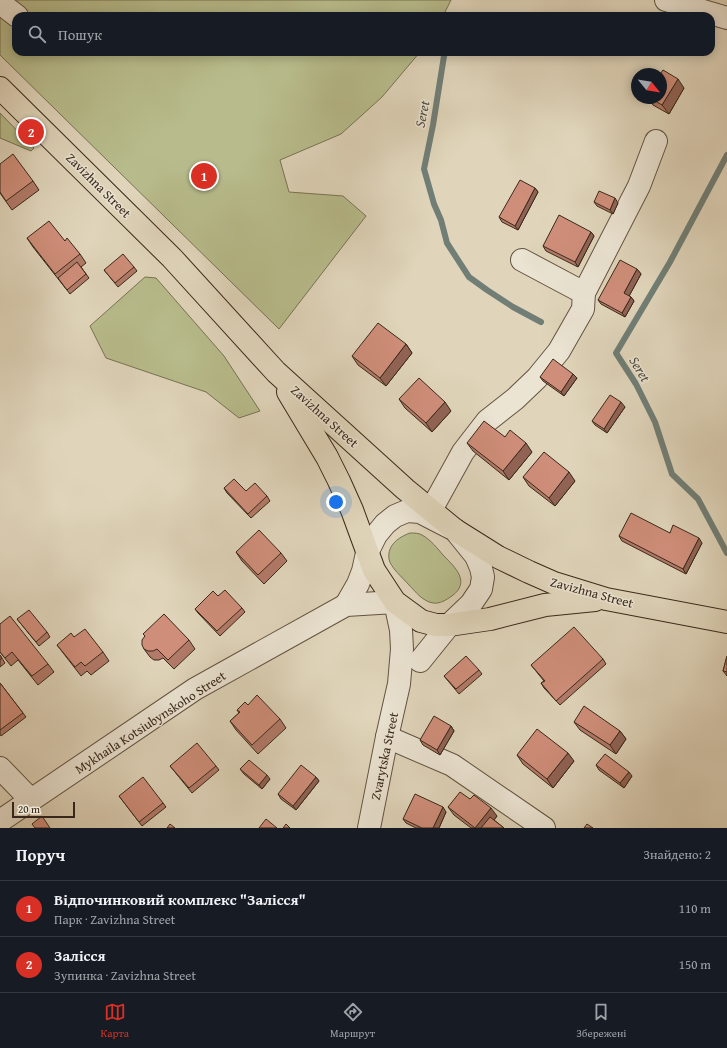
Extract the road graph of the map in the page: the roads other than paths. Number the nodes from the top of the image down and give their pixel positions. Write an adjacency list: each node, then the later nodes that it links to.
1 (666, 0): 4 (street)
2 (0, 3): 3 (street)
3 (12, 12)
4 (707, 12)
5 (715, 14): 6 (street)
6 (727, 18)
7 (0, 88): 11 (main road, Zavizhna Street)
8 (656, 141): 10 (street)
9 (522, 260): 10 (street)
10 (584, 293): 12 (street)
11 (276, 372): 12 (main road, Zavizhna Street); 14 (main road)
12 (431, 510): 13 (main road, Zavizhna Street)
13 (455, 530): 14 (street); 15 (main road, Zavizhna Street); 20 (street)
14 (367, 553): 16 (main road); 17 (street)
15 (606, 599): 18 (main road); 19 (main road, Zavizhna Street)
16 (395, 602): 17 (street); 20 (main road); 22 (street, Zvarytska Street)
17 (346, 605): 25 (street, Mykhaila Kotsiubynskoho Street)
18 (490, 619): 20 (main road); 21 (street, Zvarytska Street)
19 (727, 622)
20 (449, 625): 21 (street)
21 (420, 661): 22 (street, Zvarytska Street)
22 (399, 684): 23 (street, Zvarytska Street)
23 (387, 736): 27 (street, Zvarytska Street); 28 (street)
24 (0, 768): 25 (street)
25 (31, 800): 26 (street, Mykhaila Kotsiubynskoho Street)
26 (0, 821)
27 (369, 828)
28 (544, 828)

